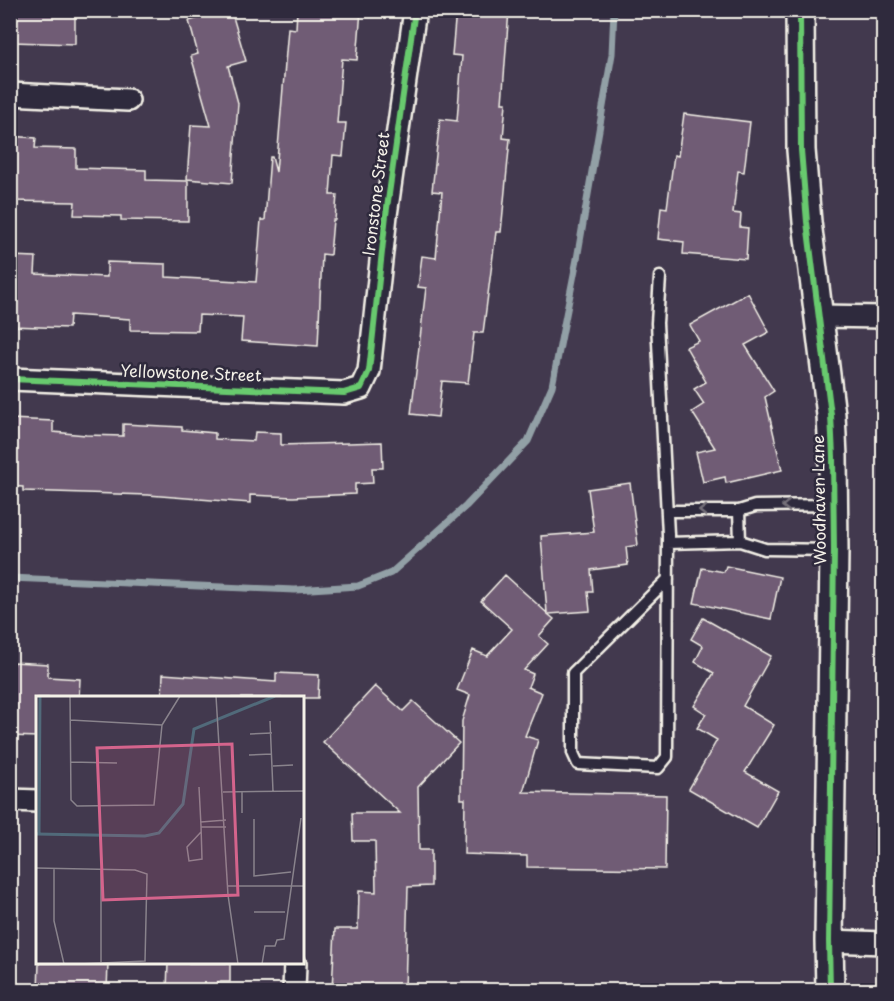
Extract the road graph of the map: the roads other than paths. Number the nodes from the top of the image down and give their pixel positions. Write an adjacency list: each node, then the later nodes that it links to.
1 (415, 10): 9 (street, Ironstone Street)
2 (800, 10): 6 (street, Woodhaven Lane)
3 (10, 94): 4 (street)
4 (128, 100)
5 (660, 277): 12 (lane)
6 (819, 316): 7 (street); 10 (street, Woodhaven Lane)
7 (884, 317)
8 (10, 379): 9 (street, Yellowstone Street)
9 (365, 380)
10 (834, 505): 11 (lane, one-way to 11); 15 (street, Woodhaven Lane)
11 (739, 510): 12 (lane, one-way to 12); 13 (lane)
12 (667, 511): 14 (lane)
13 (741, 541): 14 (lane); 15 (lane)
14 (668, 543): 16 (lane)
15 (834, 550): 19 (street, Woodhaven Lane)
16 (668, 579): 16 (lane)
17 (10, 800): 18 (street)
18 (36, 801)
19 (829, 941): 20 (street); 23 (street, Woodhaven Lane)
20 (884, 943)
21 (295, 965): 22 (street)
22 (294, 990)
23 (830, 990)

